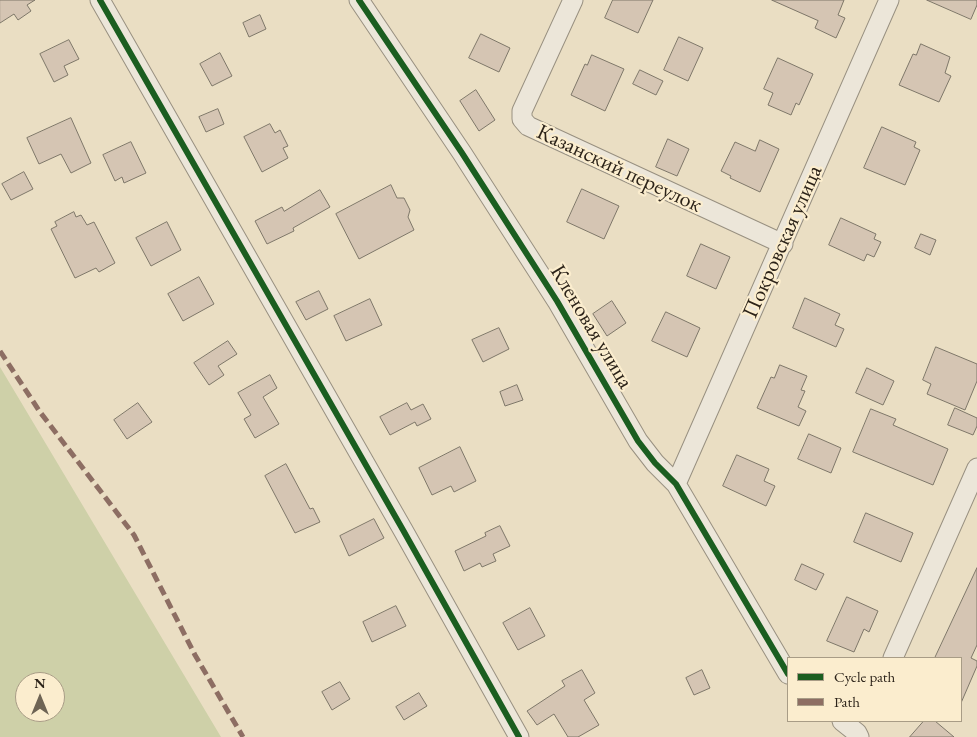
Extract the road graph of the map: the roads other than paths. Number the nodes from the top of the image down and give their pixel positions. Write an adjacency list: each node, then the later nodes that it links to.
1 (100, 0): 12 (street)
2 (359, 0): 7 (street, Кленовая улица)
3 (573, 0): 5 (street, Казанский переулок)
4 (889, 0): 5 (street, Покровская улица)
5 (783, 244): 7 (street, Покровская улица)
6 (977, 468): 8 (street)
7 (676, 484): 9 (street, Кленовая улица)
8 (893, 657)
9 (787, 672)
10 (844, 722): 11 (street)
11 (860, 730)
12 (518, 737)

